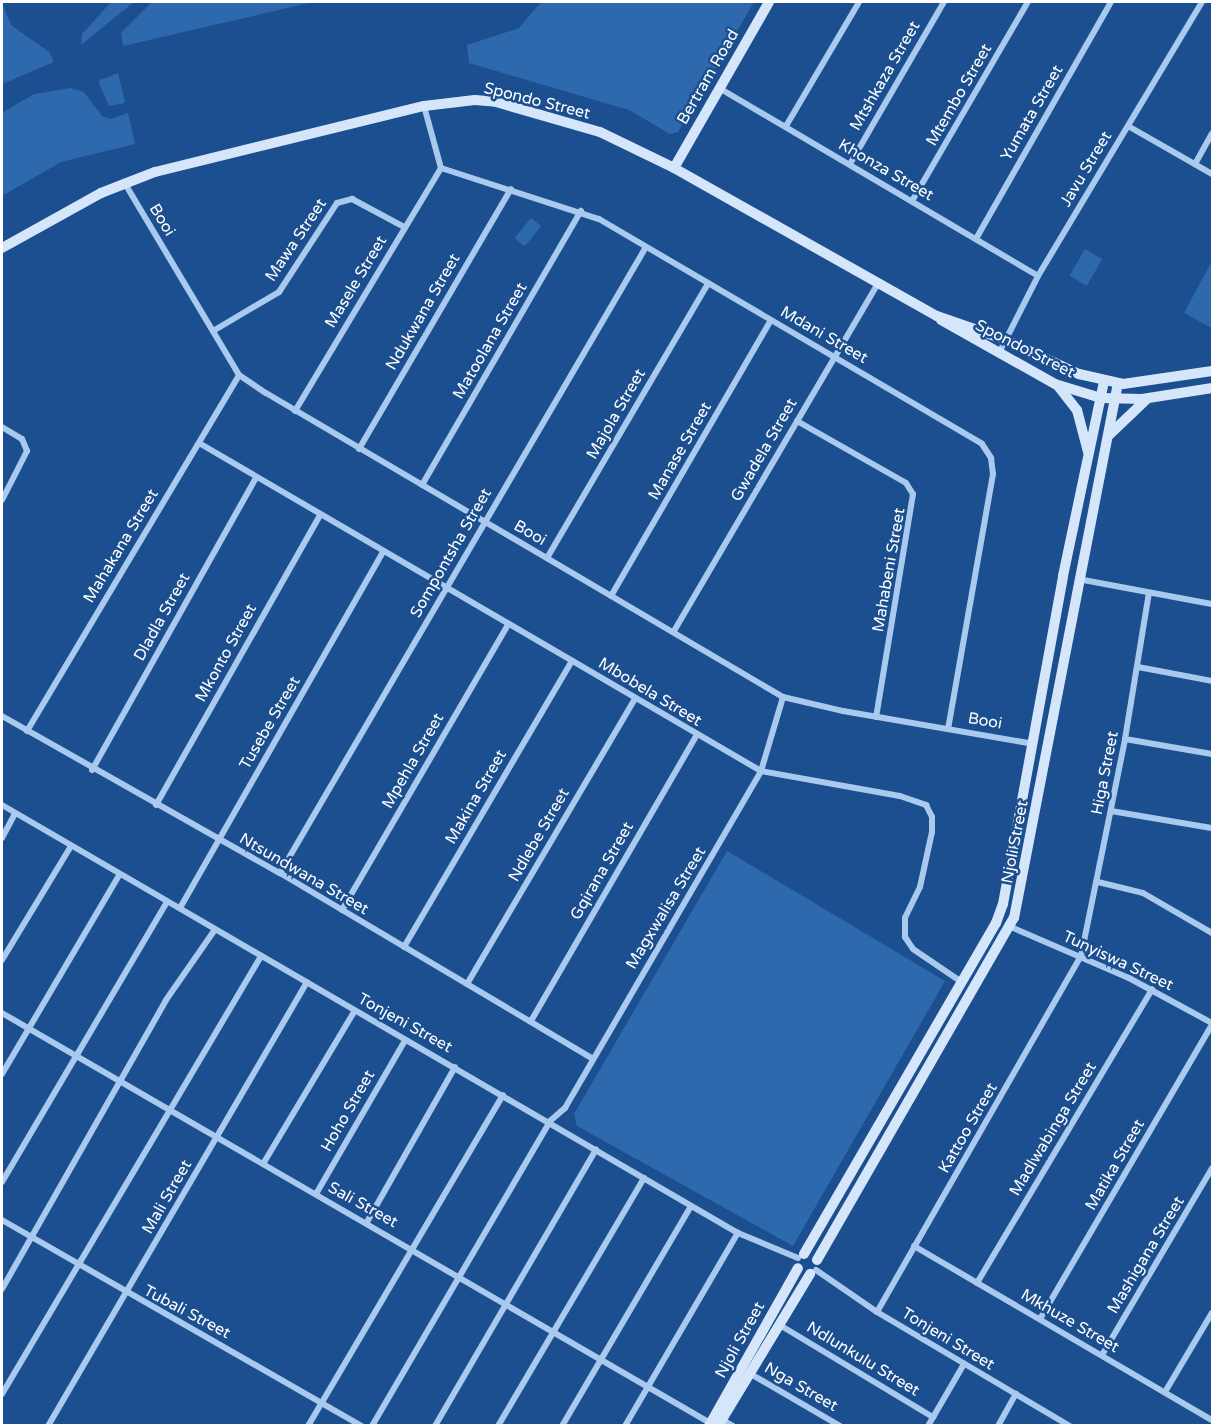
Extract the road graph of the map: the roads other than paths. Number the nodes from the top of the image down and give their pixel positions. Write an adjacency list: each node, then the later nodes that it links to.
1 (770, 2): 7 (main road, Bertram Road)
2 (859, 2): 9 (street)
3 (944, 2): 12 (street, Mtshkaza Street)
4 (1028, 2): 19 (street, Mtembo Street)
5 (1111, 2): 22 (street, Yumata Street)
6 (1201, 2): 10 (street, Javu Street)
7 (719, 88): 9 (street, Khonza Street); 15 (main road, Bertram Road)
8 (424, 106): 14 (street); 15 (main road, Spondo Street); 17 (main road, Spondo Street)
9 (786, 126): 12 (street, Khonza Street)
10 (1128, 126): 13 (street); 25 (street, Javu Street)
11 (1212, 133): 13 (street)
12 (850, 164): 19 (street, Khonza Street)
13 (1195, 164): 16 (street)
14 (441, 168): 18 (street, Mdani Street); 21 (street, Masele Street)
15 (674, 168): 26 (main road, Spondo Street)
16 (1212, 174)
17 (124, 182): 24 (main road, Spondo Street); 30 (street, Booi)
18 (511, 189): 20 (street, Mdani Street); 48 (street, Ndukwana Street)
19 (912, 201): 22 (street, Khonza Street)
20 (581, 211): 23 (street, Mdani Street); 51 (street, Matoolana Street)
21 (404, 227): 30 (street, Mawa Street); 43 (street, Masele Street)
22 (977, 237): 25 (street, Khonza Street)
23 (646, 247): 27 (street, Mdani Street); 54 (street, Sompontsha Street)
24 (2, 248)
25 (1038, 276): 31 (street, Javu Street)
26 (878, 283): 28 (main road, Spondo Street); 33 (street, Gwadela Street)
27 (708, 284): 29 (street, Mdani Street); 56 (street, Majola Street)
28 (937, 316): 31 (main road, Spondo Street); 32 (main road, Spondo Street)
29 (771, 320): 33 (street, Mdani Street); 60 (street, Manase Street)
30 (213, 331): 35 (street, Booi)
31 (1006, 340): 32 (street, Javu Street); 36 (main road, Spondo Street)
32 (999, 354): 38 (main road, Spondo Street)
33 (833, 356): 44 (street, Gwadela Street); 71 (street, Mdani Street)
34 (1212, 371): 37 (main road, Spondo Street)
35 (238, 375): 43 (street, Booi); 47 (street, Mahakana Street)
36 (1104, 381): 37 (main road, Spondo Street); 40 (main road, Njoli Street)
37 (1118, 383): 42 (main road, Njoli Street)
38 (1055, 384): 40 (main road, Spondo Street); 49 (main road)
39 (1212, 388): 41 (main road, Spondo Street)
40 (1101, 398): 42 (main road, Spondo Street); 49 (main road, Njoli Street)
41 (1148, 398): 42 (main road, Spondo Street); 46 (main road)
42 (1115, 400): 46 (main road, Njoli Street)
43 (295, 411): 48 (street, Booi)
44 (797, 421): 63 (street, Gwadela Street); 70 (street, Mahabeni Street)
45 (2, 426): 52 (street)
46 (1107, 437): 57 (main road, Njoli Street)
47 (199, 443): 50 (street, Mbobela Street); 72 (street, Mahakana Street)
48 (359, 448): 51 (street, Booi)
49 (1089, 455): 75 (main road, Njoli Street)
50 (256, 478): 53 (street, Mbobela Street); 77 (street, Dladla Street)
51 (422, 485): 54 (street, Booi)
52 (2, 501)
53 (320, 515): 55 (street, Mbobela Street); 80 (street, Mkonto Street)
54 (484, 522): 56 (street, Booi); 58 (street, Sompontsha Street)
55 (383, 552): 58 (street, Mbobela Street); 85 (street, Tusebe Street)
56 (547, 558): 60 (street, Booi)
57 (1078, 579): 59 (street); 93 (main road, Njoli Street)
58 (447, 588): 62 (street, Mbobela Street); 87 (street, Sompontsha Street)
59 (1149, 593): 61 (street); 65 (street, Higa Street)
60 (611, 596): 63 (street, Booi)
61 (1212, 604)
62 (508, 625): 64 (street, Mbobela Street); 92 (street, Mpehla Street)
63 (674, 631): 67 (street, Booi)
64 (572, 661): 68 (street, Mbobela Street); 96 (street, Makina Street)
65 (1138, 667): 66 (street); 74 (street, Higa Street)
66 (1212, 681)
67 (783, 697): 70 (street, Booi); 78 (street, Magxwalisa Street)
68 (634, 699): 73 (street, Mbobela Street); 102 (street, Ndlebe Street)
69 (2, 716): 72 (street, Ntsundwana Street)
70 (876, 717): 71 (street, Booi)
71 (948, 729): 75 (street, Booi)
72 (27, 731): 77 (street, Ntsundwana Street)
73 (696, 736): 78 (street, Mbobela Street); 106 (street, Gqirana Street)
74 (1125, 739): 76 (street); 81 (street, Higa Street)
75 (1034, 744): 100 (main road, Njoli Street)
76 (1212, 754)
77 (92, 770): 80 (street, Ntsundwana Street)
78 (761, 771): 100 (street, Mbobela Street); 111 (street, Magxwalisa Street)
79 (2, 805): 82 (street, Tonjeni Street)
80 (156, 805): 85 (street, Ntsundwana Street)
81 (1111, 811): 83 (street); 89 (street, Higa Street)
82 (15, 814): 84 (street); 86 (street, Tonjeni Street)
83 (1212, 828)
84 (2, 838)
85 (218, 841): 87 (street, Ntsundwana Street); 91 (street, Tusebe Street)
86 (70, 846): 88 (street, Tonjeni Street); 99 (street)
87 (280, 873): 92 (street, Ntsundwana Street)
88 (119, 875): 90 (street, Tonjeni Street); 108 (street)
89 (1098, 882): 95 (street); 97 (street, Higa Street)
90 (167, 902): 91 (street, Tonjeni Street); 110 (street)
91 (180, 908): 94 (street, Tonjeni Street)
92 (342, 910): 96 (street, Ntsundwana Street)
93 (1011, 927): 97 (street, Tunyiswa Street); 134 (main road, Njoli Street)
94 (214, 931): 98 (street, Tonjeni Street); 114 (street)
95 (1212, 933)
96 (404, 947): 102 (street, Ntsundwana Street)
97 (1081, 957): 103 (street, Tunyiswa Street); 130 (street, Kattoo Street)
98 (260, 958): 101 (street, Tonjeni Street); 116 (street)
99 (2, 960)
100 (960, 981): 132 (main road, Njoli Street)
101 (307, 982): 105 (street, Tonjeni Street); 118 (street, Mali Street)
102 (467, 984): 106 (street, Ntsundwana Street)
103 (1152, 989): 107 (street, Tunyiswa Street); 136 (street, Madlwabinga Street)
104 (2, 1012): 108 (street, Sali Street)
105 (354, 1012): 109 (street, Tonjeni Street); 120 (street)
106 (531, 1020): 111 (street, Ntsundwana Street)
107 (1212, 1024): 142 (street, Matika Street)
108 (28, 1028): 110 (street, Sali Street); 113 (street)
109 (404, 1042): 112 (street, Tonjeni Street); 124 (street, Hoho Street)
110 (74, 1053): 114 (street, Sali Street); 123 (street)
111 (592, 1058): 117 (street, Magxwalisa Street)
112 (455, 1067): 115 (street, Tonjeni Street); 127 (street)
113 (2, 1074)
114 (121, 1079): 116 (street, Sali Street); 129 (street)
115 (502, 1095): 117 (street, Tonjeni Street); 131 (street)
116 (169, 1108): 118 (street, Sali Street); 133 (street)
117 (550, 1121): 119 (street, Tonjeni Street); 135 (street, Magxwalisa Street)
118 (217, 1137): 120 (street, Sali Street); 138 (street, Mali Street)
119 (596, 1149): 122 (street, Tonjeni Street); 139 (street)
120 (263, 1164): 124 (street, Sali Street)
121 (1212, 1168): 145 (street, Mashigana Street)
122 (644, 1178): 125 (street, Tonjeni Street); 144 (street)
123 (2, 1182)
124 (316, 1194): 127 (street, Sali Street)
125 (691, 1206): 128 (street, Tonjeni Street); 146 (street)
126 (2, 1220): 129 (street, Tubali Street)
127 (366, 1222): 131 (street, Sali Street)
128 (738, 1233): 132 (street, Tonjeni Street); 149 (street)
129 (32, 1239): 133 (street, Tubali Street); 137 (street)
130 (914, 1246): 136 (street, Mkhuze Street); 140 (street, Kattoo Street)
131 (412, 1249): 135 (street, Sali Street); 153 (street)
132 (800, 1260): 134 (main road); 134 (main road); 156 (main road, Njoli Street)
133 (77, 1266): 138 (street, Tubali Street); 151 (street)
134 (814, 1268): 140 (street, Tonjeni Street); 143 (main road, Njoli Street)
135 (460, 1276): 139 (street, Sali Street); 161 (street, Magxwalisa Street)
136 (977, 1283): 142 (street, Mkhuze Street)
137 (2, 1289)
138 (126, 1295): 153 (street, Tubali Street); 158 (street, Mali Street)
139 (508, 1304): 144 (street, Sali Street); 162 (street)
140 (877, 1312): 147 (street, Tonjeni Street)
141 (1212, 1313): 150 (street)
142 (1040, 1319): 145 (street, Mkhuze Street)
143 (778, 1324): 148 (main road, Njoli Street); 154 (street, Ndlunkulu Street)
144 (554, 1331): 146 (street, Sali Street); 163 (street)
145 (1102, 1355): 150 (street, Mkhuze Street)
146 (601, 1359): 149 (street, Sali Street); 164 (street)
147 (964, 1364): 152 (street, Tonjeni Street); 154 (street)
148 (749, 1373): 156 (main road, Njoli Street); 167 (street, Nga Street)
149 (647, 1388): 156 (street, Sali Street); 165 (street)
150 (1165, 1392): 155 (street, Mkhuze Street)
151 (2, 1394)
152 (1016, 1394): 157 (street, Tonjeni Street); 169 (street)
153 (320, 1403): 159 (street); 160 (street, Tubali Street)
154 (933, 1417): 168 (street)
155 (1212, 1420)
156 (714, 1423): 166 (street, Sali Street)
157 (1061, 1423): 170 (street, Tonjeni Street)
158 (48, 1425)
159 (308, 1425)
160 (362, 1425)
161 (372, 1425)
162 (435, 1425)
163 (498, 1425)
164 (562, 1425)
165 (625, 1425)
166 (732, 1425)
167 (840, 1425)
168 (928, 1425)
169 (998, 1425)
170 (1070, 1425)

